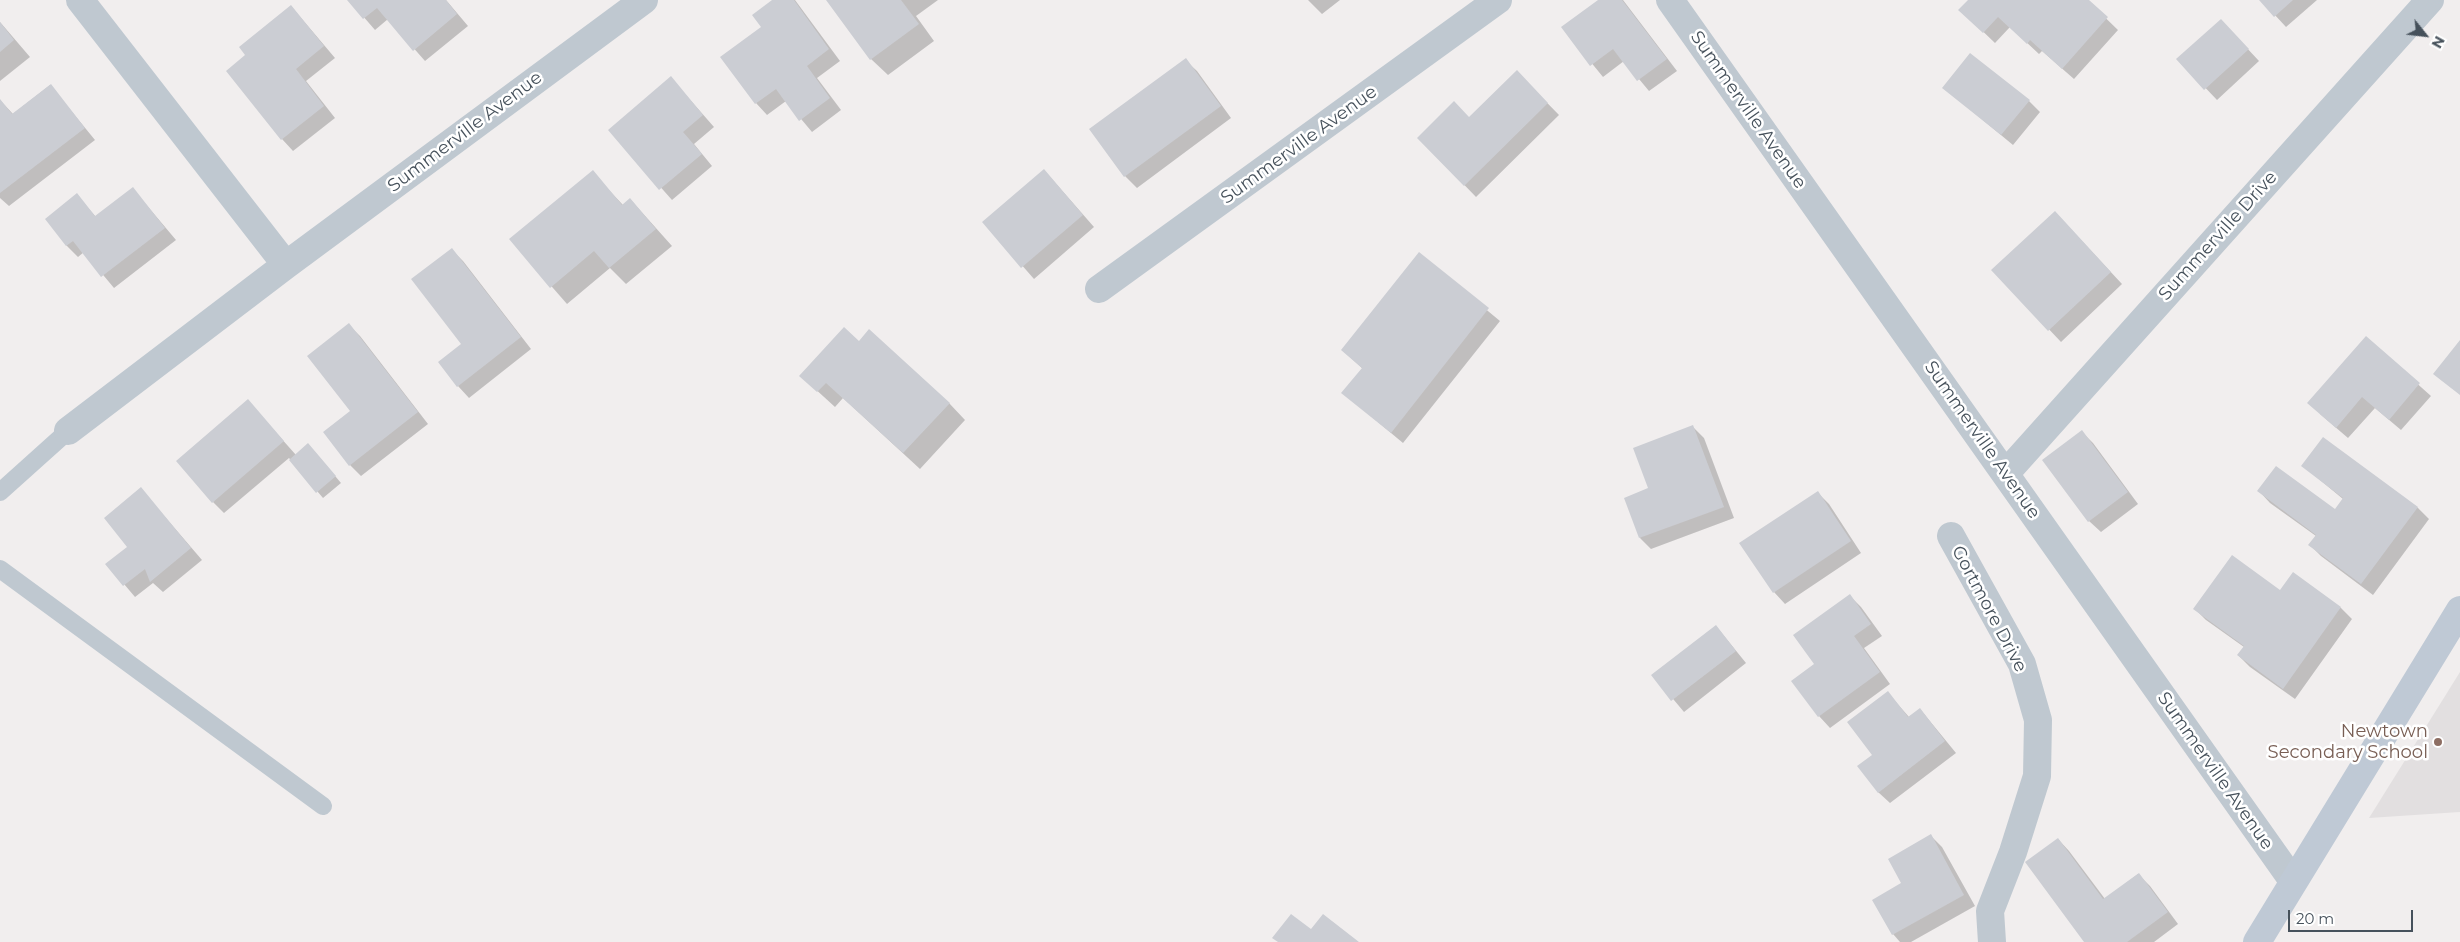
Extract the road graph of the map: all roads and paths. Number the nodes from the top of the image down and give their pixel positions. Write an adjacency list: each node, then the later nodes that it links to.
1 (80, 0): 6 (street)
2 (644, 0): 6 (street, Summerville Avenue)
3 (1498, 0): 7 (street, Summerville Avenue)
4 (2430, 0): 9 (street, Summerville Drive)
5 (1672, 1): 9 (street, Summerville Avenue)
6 (286, 265): 8 (street, Summerville Avenue)
7 (1099, 289)
8 (68, 431): 10 (lane)
9 (2006, 473): 15 (street, Summerville Avenue)
10 (0, 492)
11 (1951, 536): 16 (street, Gortmore Drive)
12 (0, 569): 14 (lane)
13 (2460, 610): 15 (main road)
14 (323, 806)
15 (2293, 881): 17 (main road)
16 (1992, 942)
17 (2257, 942)

